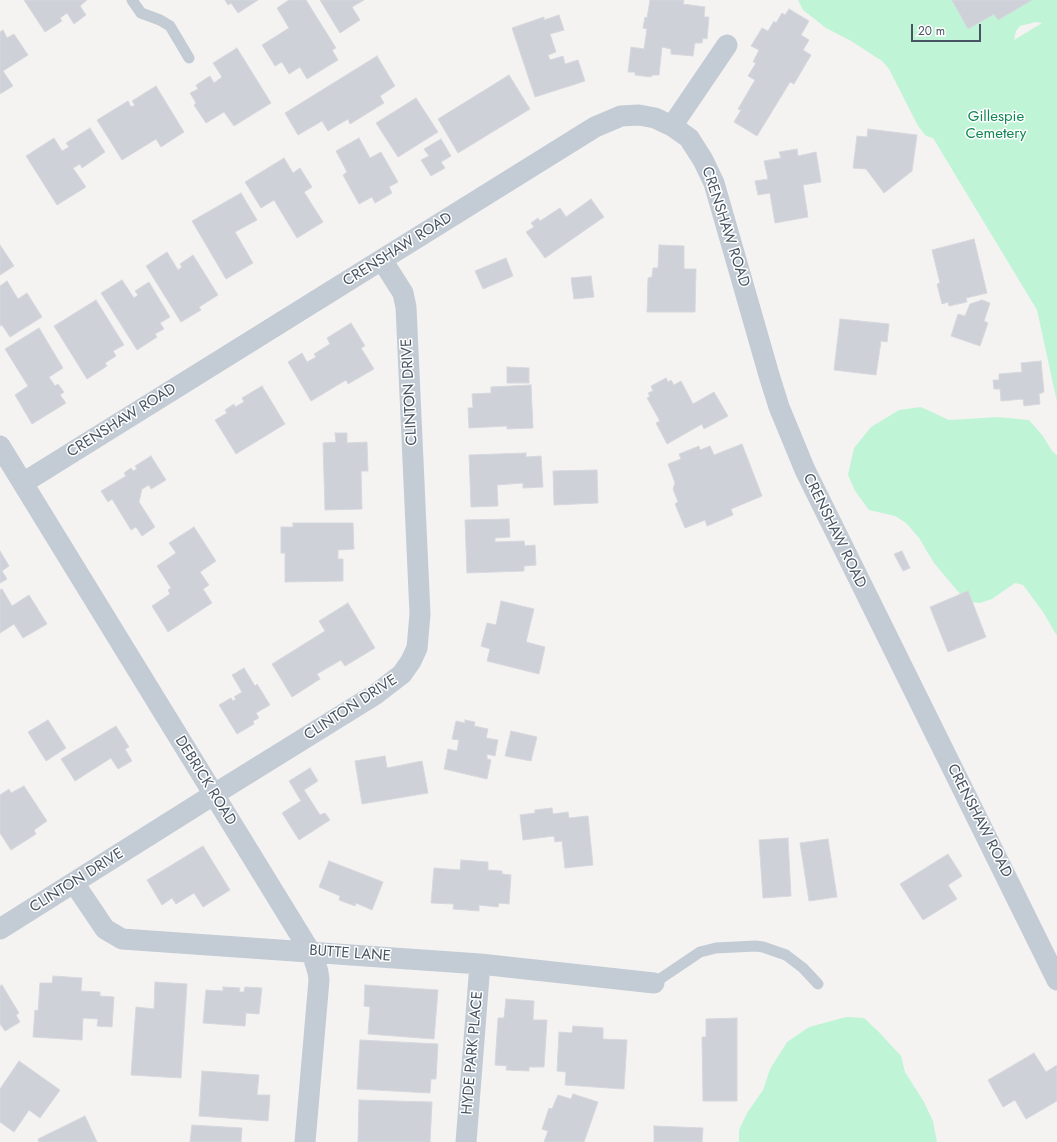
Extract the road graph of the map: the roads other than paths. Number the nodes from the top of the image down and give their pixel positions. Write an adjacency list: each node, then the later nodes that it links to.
1 (132, 0): 3 (lane)
2 (727, 45): 4 (street)
3 (189, 58)
4 (672, 126): 5 (street, CRENSHAW ROAD); 13 (street, CRENSHAW ROAD)
5 (382, 260): 7 (street, CRENSHAW ROAD); 8 (street, CLINTON DRIVE)
6 (0, 446): 7 (street, DEBRICK ROAD)
7 (23, 483): 8 (street, DEBRICK ROAD)
8 (213, 794): 9 (street, CLINTON DRIVE); 11 (street, DEBRICK ROAD)
9 (74, 883): 10 (street, CLINTON DRIVE); 11 (street, BUTTE LANE)
10 (0, 929)
11 (311, 951): 12 (street, BUTTE LANE); 16 (street, DEBRICK ROAD)
12 (480, 964): 14 (street, BUTTE LANE); 17 (street, HYDE PARK PLACE)
13 (1057, 980)
14 (654, 983): 15 (lane)
15 (818, 984)
16 (305, 1142)
17 (466, 1142)

